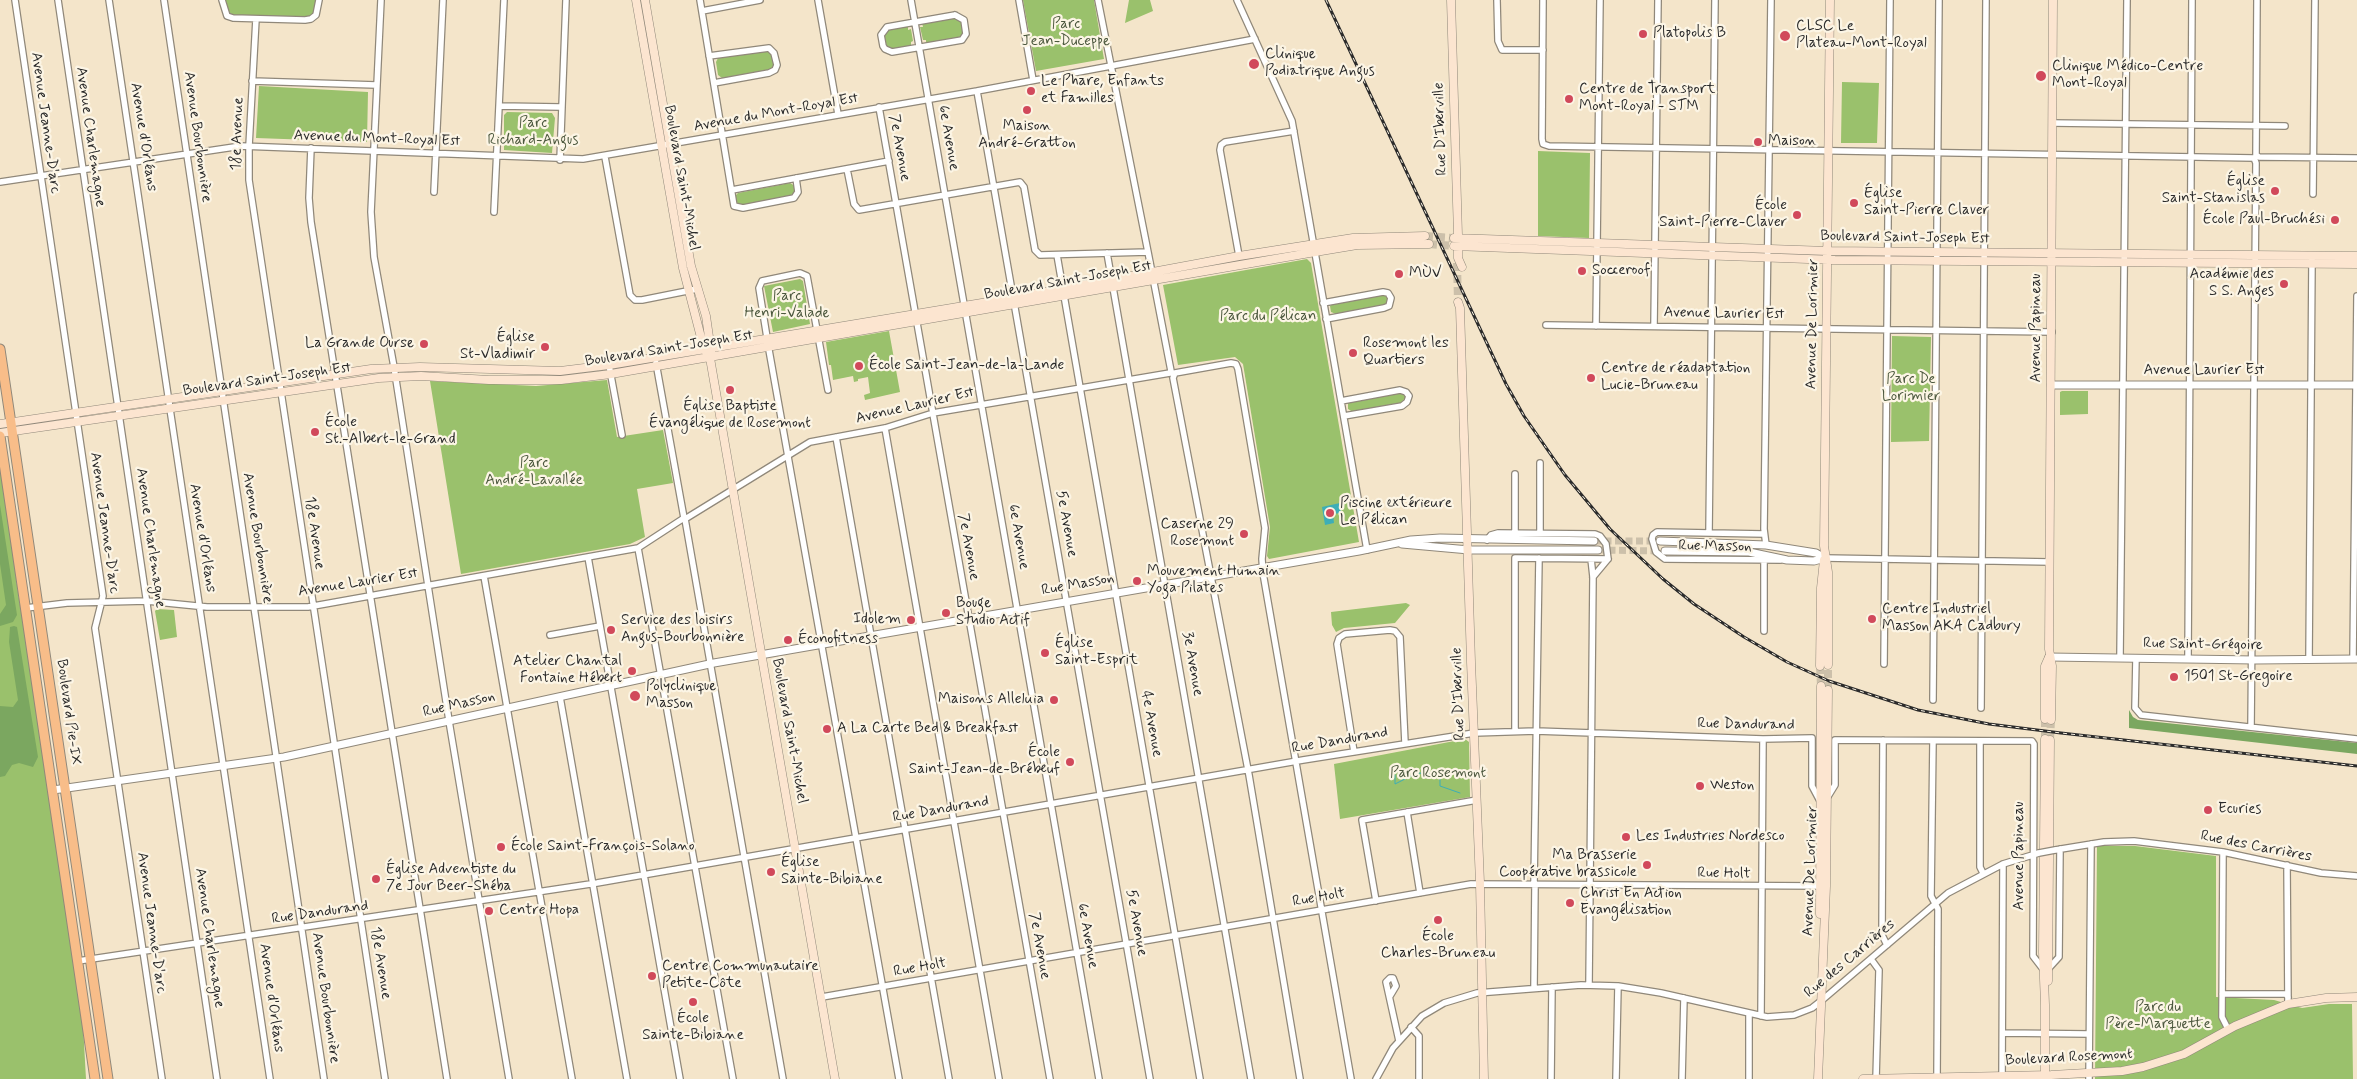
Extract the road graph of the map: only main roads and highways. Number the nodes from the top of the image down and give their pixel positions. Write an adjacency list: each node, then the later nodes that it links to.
1 (636, 0): 20 (main road, Boulevard Saint-Michel)
2 (645, 0): 20 (main road, Boulevard Saint-Michel)
3 (1830, 0): 10 (main road, Avenue De Lorimier)
4 (2053, 0): 14 (main road, Avenue Papineau)
5 (1450, 2): 7 (main road, Rue D'Iberville)
6 (1427, 240): 8 (main road, Boulevard Saint-Joseph Est)
7 (1456, 242): 9 (main road, Boulevard Saint-Joseph Est); 9 (main road, Boulevard Saint-Joseph Est); 17 (main road, Rue D'Iberville)
8 (1314, 248): 19 (main road, Boulevard Saint-Joseph Est); 19 (main road, Boulevard Saint-Joseph Est)
9 (1655, 250): 11 (main road, Boulevard Saint-Joseph Est)
10 (1828, 251): 11 (main road, Boulevard Saint-Joseph Est); 12 (main road, Boulevard Saint-Joseph Est); 16 (main road, Avenue De Lorimier)
11 (1768, 254): 16 (main road, Boulevard Saint-Joseph Est)
12 (1936, 256): 14 (main road, Boulevard Saint-Joseph Est); 16 (main road, Boulevard Saint-Joseph Est)
13 (2357, 256): 15 (main road, Boulevard Saint-Joseph Est)
14 (2051, 257): 15 (main road, Boulevard Saint-Joseph Est); 33 (main road, Avenue Papineau)
15 (2312, 259): 18 (main road, Boulevard Saint-Joseph Est)
16 (1827, 260): 31 (main road, Avenue De Lorimier)
17 (1459, 263)
18 (2357, 264)
19 (1154, 276): 22 (main road, Boulevard Saint-Joseph Est)
20 (693, 289): 23 (main road, Boulevard Saint-Michel)
21 (1460, 305): 45 (main road, Rue D'Iberville)
22 (916, 317): 23 (main road, Boulevard Saint-Joseph Est); 25 (main road, Boulevard Saint-Joseph Est)
23 (708, 348): 25 (main road, Boulevard Saint-Michel); 26 (main road, Boulevard Saint-Joseph Est)
24 (0, 349): 29 (main road, Boulevard Pie-IX)
25 (710, 358): 26 (main road, Boulevard Saint-Joseph Est); 44 (main road, Boulevard Saint-Michel)
26 (222, 395): 27 (main road, Boulevard Saint-Joseph Est)
27 (119, 411): 29 (main road, Boulevard Saint-Joseph Est); 29 (main road, Boulevard Saint-Joseph Est)
28 (0, 424): 29 (main road, Boulevard Saint-Joseph Est)
29 (12, 427): 30 (main road, Boulevard Saint-Joseph Est); 43 (main road, Boulevard Pie-IX)
30 (0, 435): 36 (main road, Boulevard Pie-IX)
31 (1824, 666)
32 (1825, 688): 46 (main road, Avenue De Lorimier)
33 (2048, 719)
34 (2047, 740): 39 (main road, Avenue Papineau)
35 (2357, 996): 37 (main road, Boulevard Rosemont)
36 (92, 1061): 41 (main road); 42 (main road, Boulevard Pie-IX)
37 (2089, 1076): 39 (main road, Boulevard Rosemont)
38 (2002, 1077): 39 (main road, Boulevard Rosemont); 40 (main road, Boulevard Rosemont)
39 (2045, 1077)
40 (1937, 1078): 48 (main road, Boulevard Rosemont)
41 (90, 1079)
42 (95, 1079)
43 (108, 1079)
44 (835, 1079)
45 (1484, 1079)
46 (1818, 1079)
47 (1863, 1079): 48 (main road, Boulevard Rosemont)
48 (1876, 1079)

